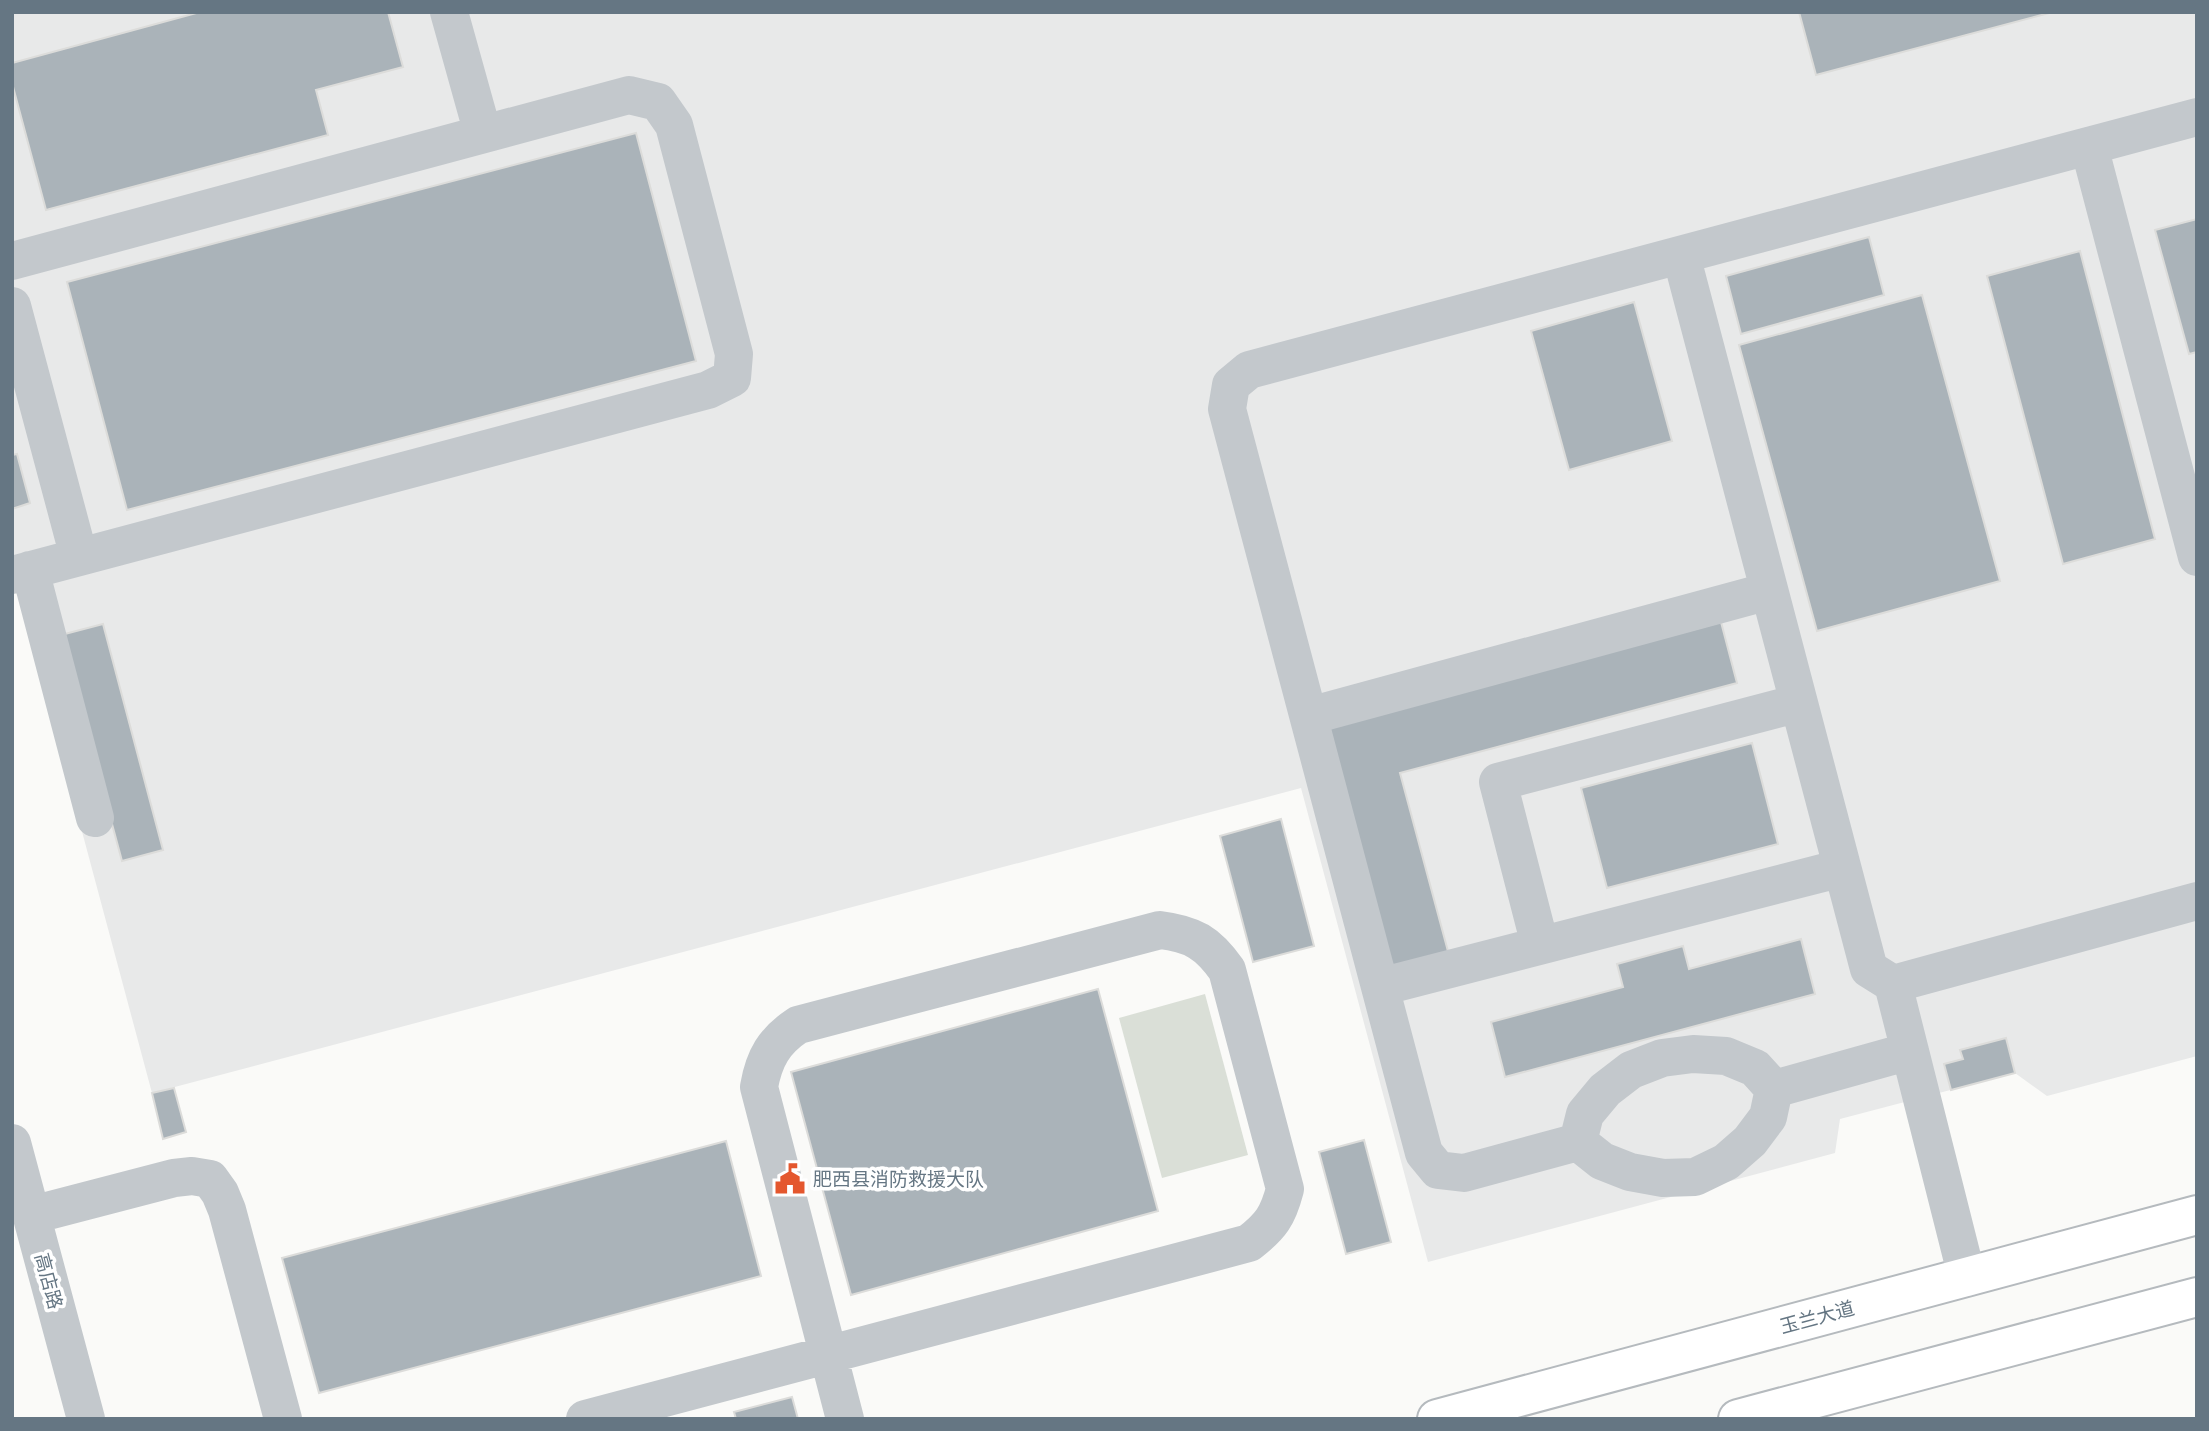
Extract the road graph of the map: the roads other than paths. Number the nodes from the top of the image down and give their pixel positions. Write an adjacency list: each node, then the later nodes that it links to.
1 (449, 12): 3 (street)
2 (2197, 117): 4 (street)
3 (483, 134): 6 (street); 8 (street)
4 (2090, 146): 5 (street); 9 (street)
5 (1681, 255): 11 (street); 13 (street)
6 (12, 261)
7 (12, 306): 8 (street)
8 (79, 557): 10 (street)
9 (2197, 557)
10 (21, 572): 14 (street)
11 (1769, 591): 12 (street); 13 (street)
12 (1799, 703): 15 (street); 17 (street)
13 (1309, 716): 19 (street)
14 (95, 818)
15 (1842, 868): 17 (street); 18 (street)
16 (2197, 901): 18 (street)
17 (1540, 945): 19 (street)
18 (1893, 984): 20 (street)
19 (1380, 987): 22 (street)
20 (1910, 1051): 21 (street); 26 (street)
21 (1774, 1089): 22 (street); 22 (street)
22 (1578, 1142)
23 (12, 1143): 24 (street, 高店路)
24 (32, 1215): 29 (street, 高店路); 30 (street)
25 (2197, 1215): 26 (main road, 玉兰大道)
26 (1966, 1277): 33 (main road, 玉兰大道)
27 (2197, 1297): 34 (main road)
28 (828, 1354): 28 (street); 31 (street); 32 (street)
29 (86, 1419)
30 (282, 1419)
31 (585, 1419)
32 (845, 1419)
33 (1437, 1419)
34 (1738, 1419)

